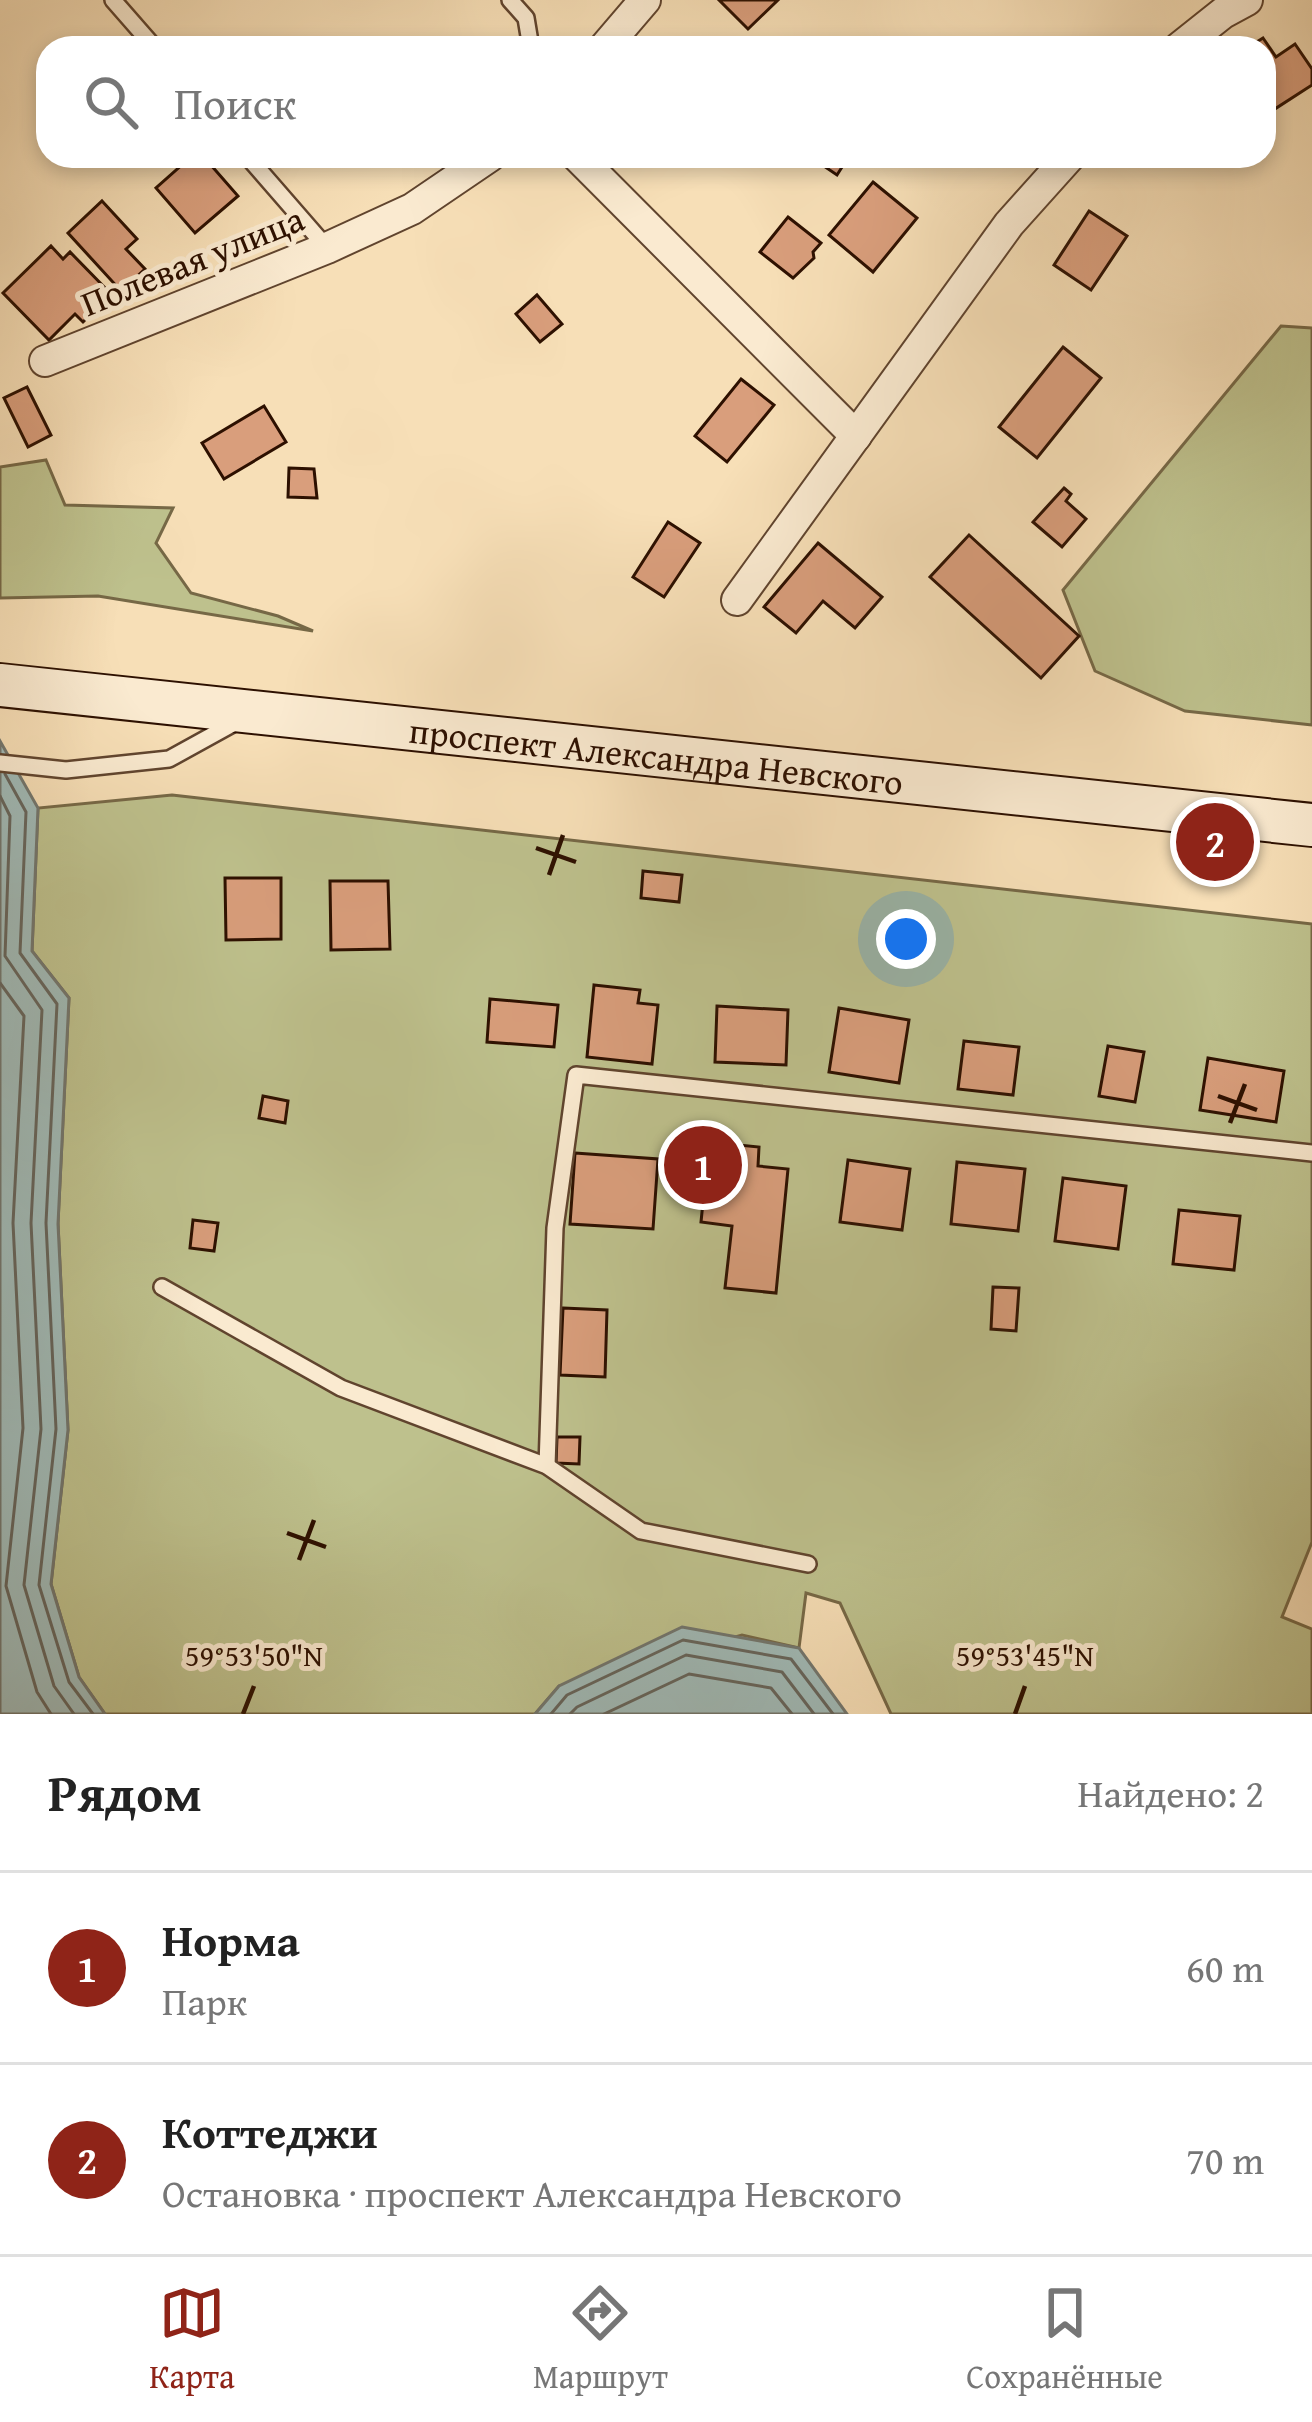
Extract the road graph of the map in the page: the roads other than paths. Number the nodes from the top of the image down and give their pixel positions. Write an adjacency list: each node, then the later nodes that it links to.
1 (113, 0): 5 (lane)
2 (510, 0): 6 (lane)
3 (645, 0): 7 (street)
4 (1247, 0): 8 (street)
5 (144, 36)
6 (528, 36)
7 (614, 36)
8 (1194, 36)
9 (258, 168): 13 (lane)
10 (472, 168): 13 (street, Полевая улица)
11 (590, 168): 15 (street)
12 (1059, 168): 15 (street)
13 (327, 248): 14 (street, Полевая улица)
14 (45, 361)
15 (856, 436): 16 (street)
16 (736, 600)
17 (0, 685): 18 (main road, проспект Александра Невского)
18 (253, 712): 19 (lane); 20 (main road, проспект Александра Невского)
19 (0, 764)
20 (1312, 825)
21 (1312, 1153): 23 (lane)
22 (162, 1287): 23 (lane)
23 (547, 1466): 24 (lane)
24 (808, 1564)

